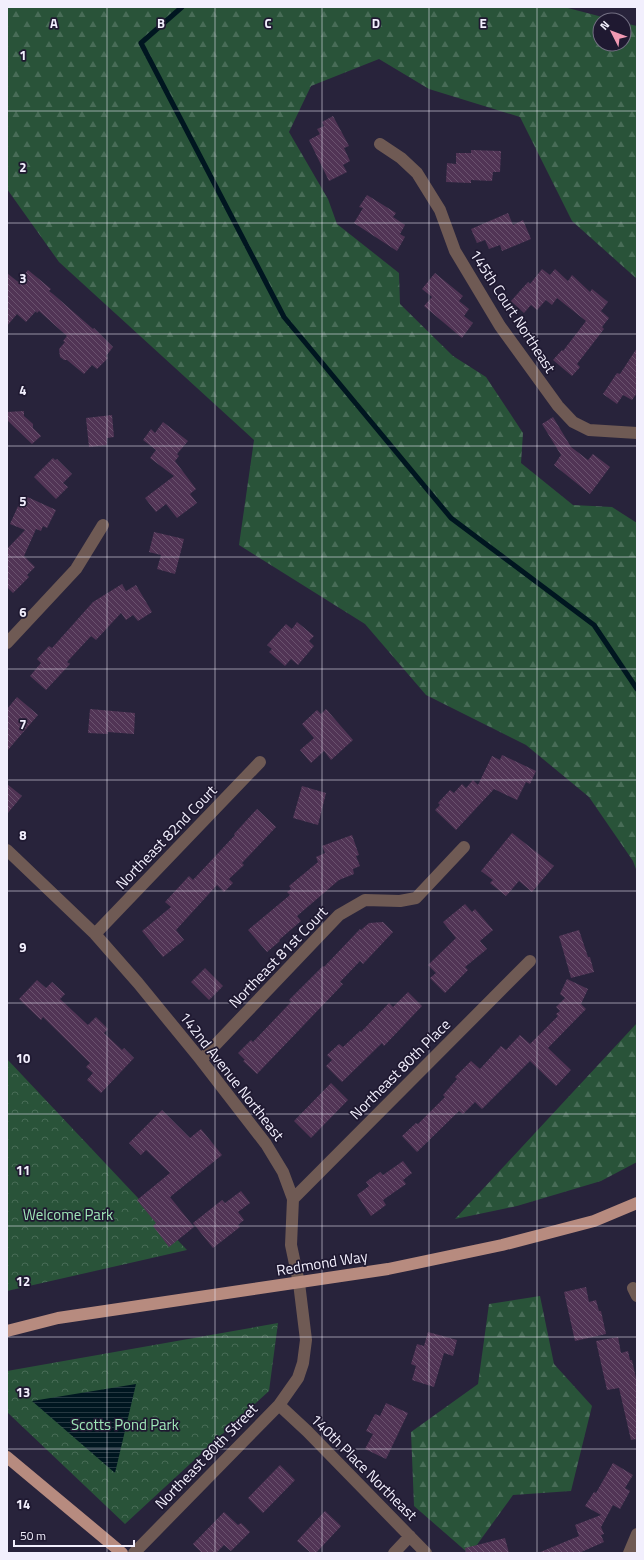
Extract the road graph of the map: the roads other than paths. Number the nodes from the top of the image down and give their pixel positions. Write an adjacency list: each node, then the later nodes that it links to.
1 (380, 144): 2 (street, 145th Court Northeast)
2 (637, 433)
3 (103, 525): 4 (street)
4 (7, 643)
5 (260, 762): 8 (street, Northeast 82nd Court)
6 (464, 847): 10 (street, Northeast 81st Court)
7 (7, 850): 8 (street, 142nd Avenue Northeast)
8 (95, 934): 10 (street, 142nd Avenue Northeast)
9 (530, 961): 11 (street, Northeast 80th Place)
10 (201, 1060): 11 (street, 142nd Avenue Northeast)
11 (293, 1199): 13 (street, 142nd Avenue Northeast)
12 (637, 1203): 13 (main road, Redmond Way)
13 (299, 1283): 14 (main road, Redmond Way); 15 (street, 142nd Avenue Northeast)
14 (7, 1331)
15 (298, 1378): 16 (street, Northeast 80th Street)
16 (278, 1405): 19 (street, 140th Place Northeast); 21 (street, Northeast 80th Street)
17 (7, 1457): 20 (main road)
18 (637, 1534): 24 (street)
19 (410, 1536): 22 (street); 23 (street, 140th Place Northeast)
20 (122, 1553)
21 (134, 1553)
22 (394, 1553)
23 (426, 1553)
24 (629, 1553)

